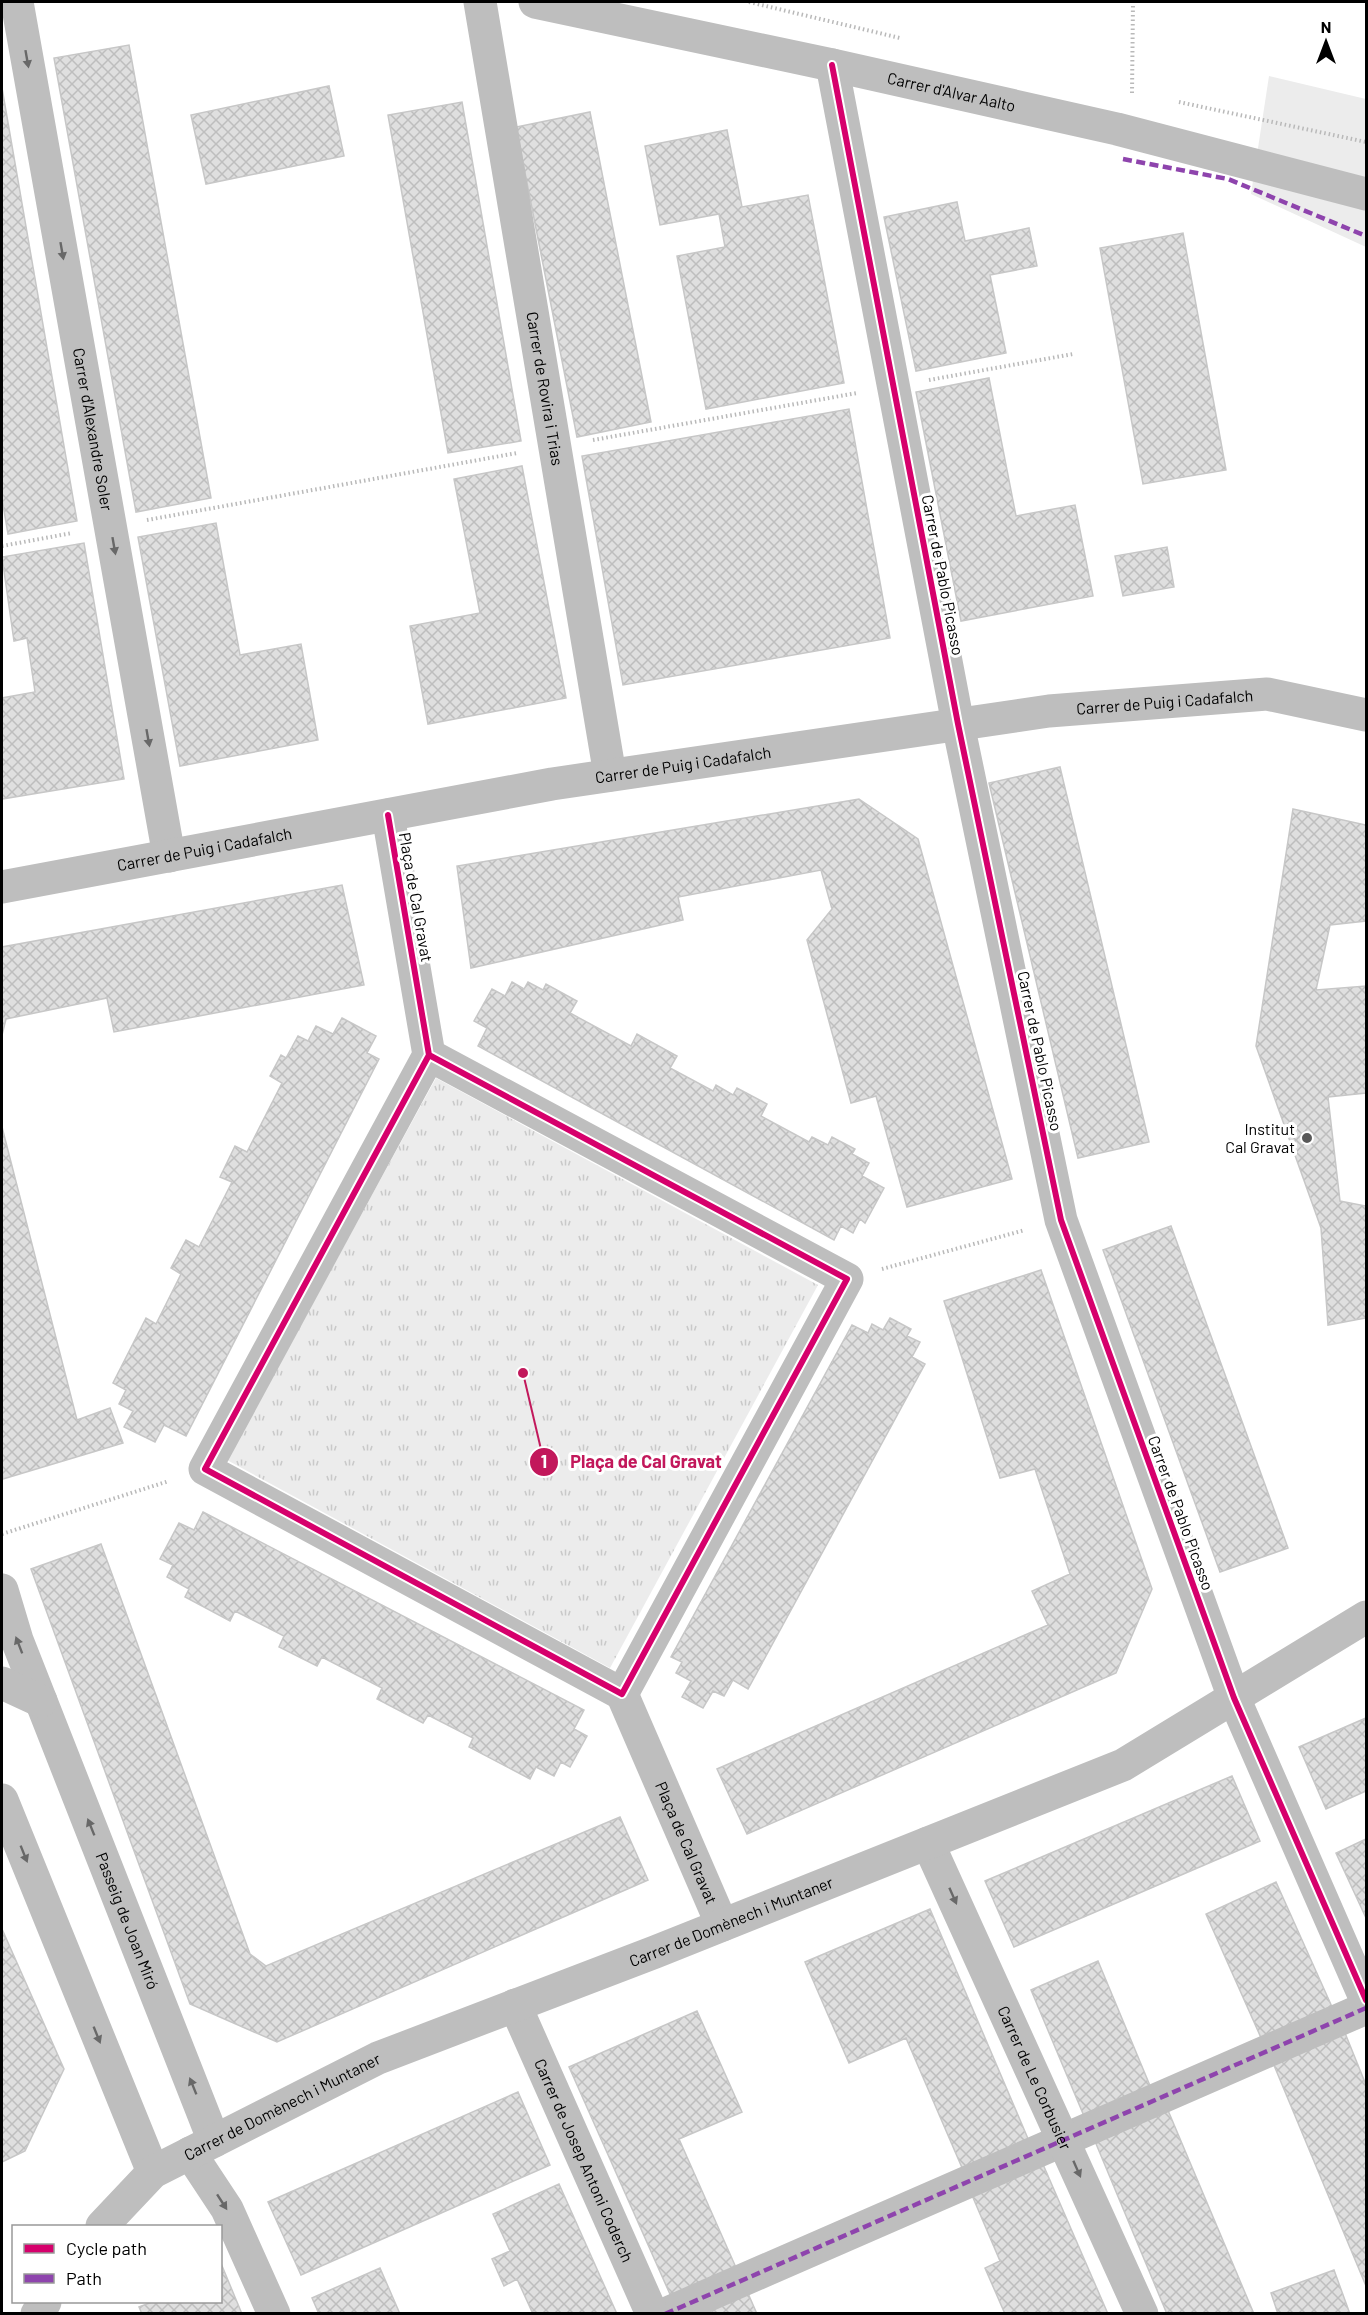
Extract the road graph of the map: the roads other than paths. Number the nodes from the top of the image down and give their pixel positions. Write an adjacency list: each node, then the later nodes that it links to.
1 (17, 2): 10 (street, Carrer d'Alexandre Soler, one-way to 10)
2 (480, 2): 8 (street, Carrer de Rovira i Trias)
3 (535, 2): 4 (street, Carrer d'Alvar Aalto)
4 (832, 64): 5 (street, Carrer d'Alvar Aalto); 7 (street, Carrer de Pablo Picasso)
5 (1366, 194)
6 (1366, 715): 7 (street, Carrer de Puig i Cadafalch)
7 (958, 724): 8 (street, Carrer de Puig i Cadafalch); 17 (street, Carrer de Pablo Picasso)
8 (610, 775): 9 (street, Carrer de Puig i Cadafalch)
9 (388, 815): 10 (street, Carrer de Puig i Cadafalch); 12 (street, Plaça de Cal Gravat)
10 (169, 856): 11 (street, Carrer de Puig i Cadafalch)
11 (2, 887)
12 (429, 1055): 16 (street); 16 (street)
13 (2, 1590): 18 (street, Passeig de Joan Miró, one-way to 13)
14 (1366, 1617): 17 (street, Carrer de Domènech i Muntaner)
15 (2, 1683): 18 (street)
16 (622, 1694): 21 (street, Plaça de Cal Gravat)
17 (1234, 1698): 20 (street, Carrer de Domènech i Muntaner); 22 (street, Carrer de Pablo Picasso)
18 (41, 1701): 26 (street, Passeig de Joan Miró, one-way to 18)
19 (2, 1800): 27 (street, one-way to 27)
20 (928, 1843): 21 (street, Carrer de Domènech i Muntaner); 25 (street, Carrer de Le Corbusier, one-way to 25)
21 (722, 1925): 23 (street, Carrer de Domènech i Muntaner)
22 (1366, 2000)
23 (515, 2006): 26 (street, Carrer de Domènech i Muntaner); 30 (street, Carrer de Josep Antoni Coderch)
24 (1366, 2008): 25 (street)
25 (1063, 2140): 31 (street); 32 (street, Carrer de Le Corbusier, one-way to 32)
26 (202, 2147): 27 (street, Carrer de Domènech i Muntaner); 29 (street, one-way to 29)
27 (153, 2172): 28 (street, Carrer de Domènech i Muntaner)
28 (103, 2225)
29 (274, 2313)
30 (652, 2313)
31 (665, 2313)
32 (1142, 2313)

